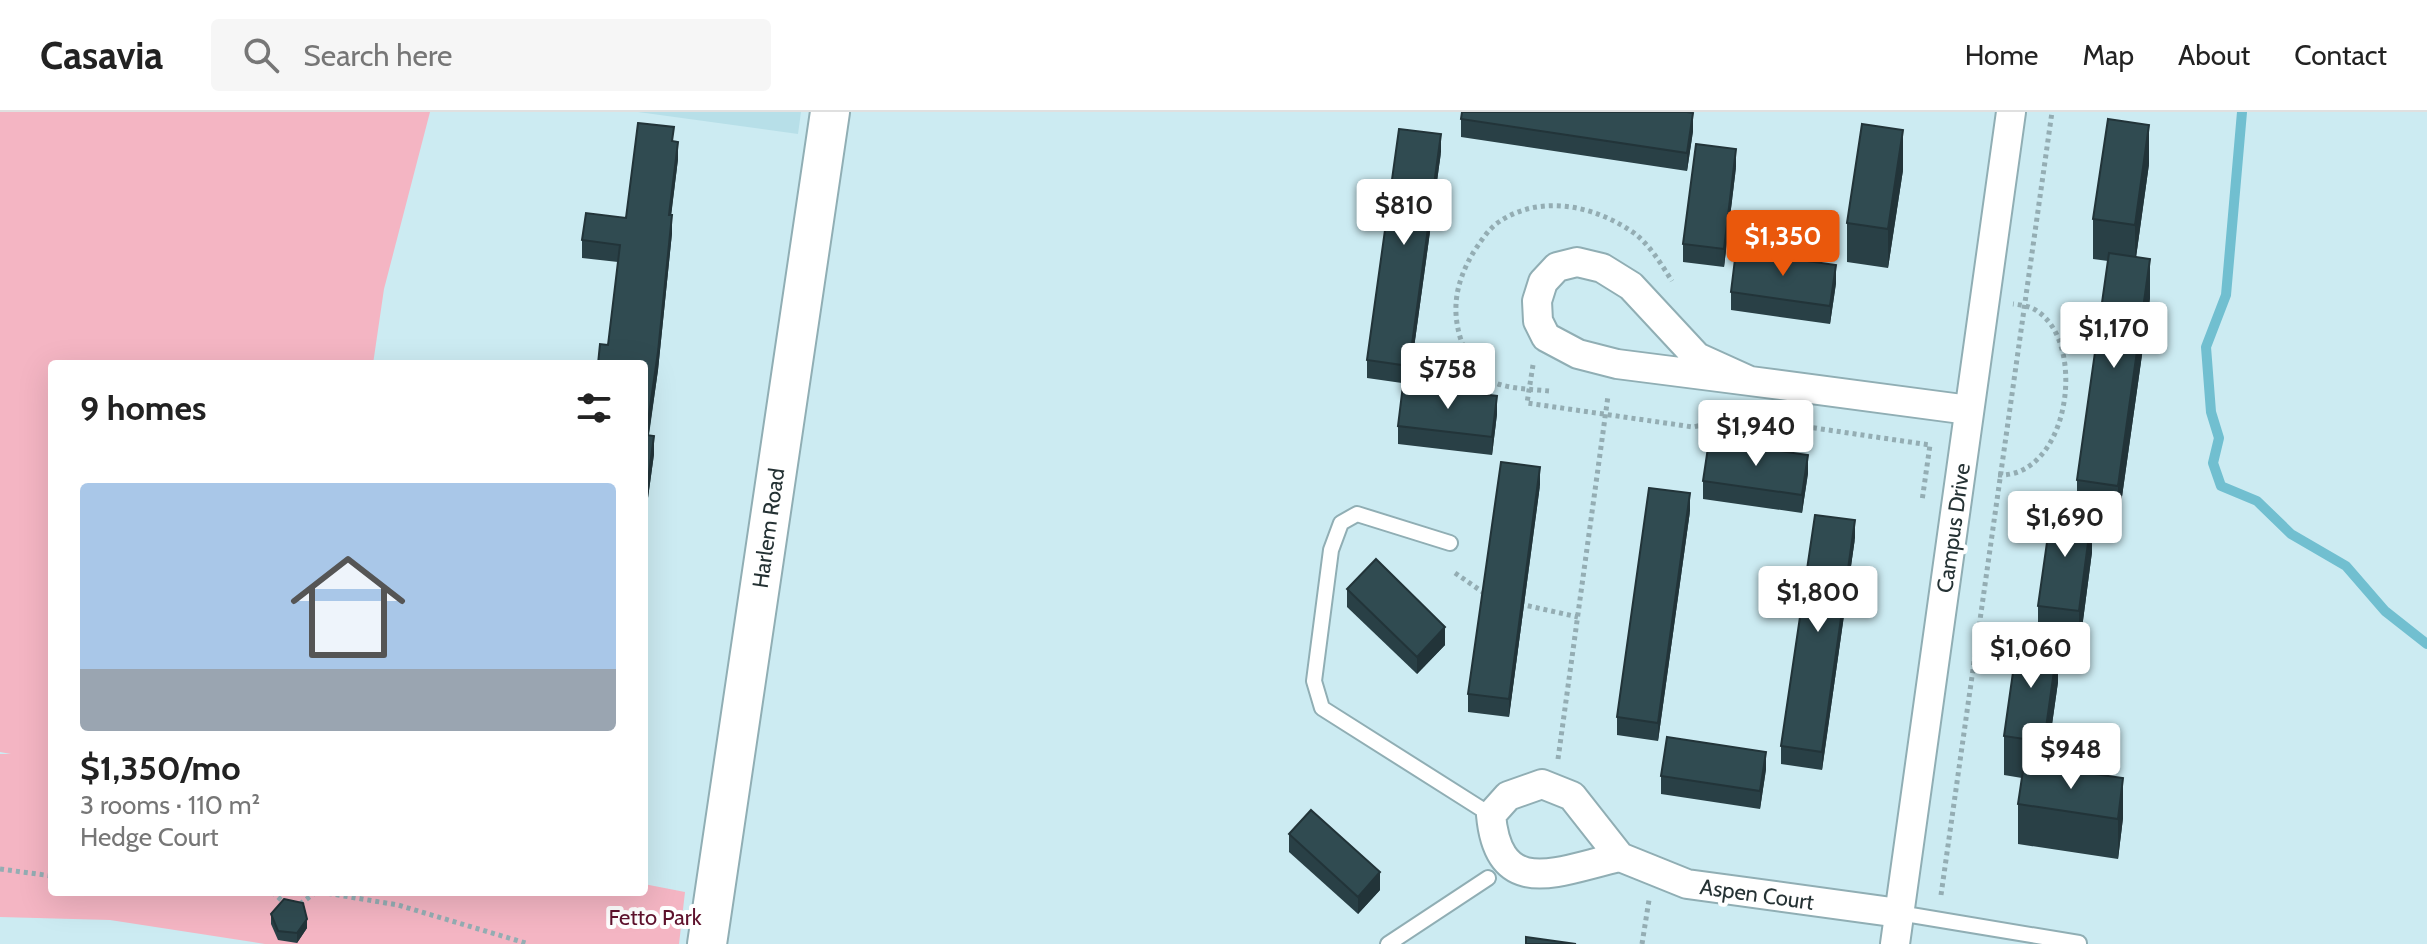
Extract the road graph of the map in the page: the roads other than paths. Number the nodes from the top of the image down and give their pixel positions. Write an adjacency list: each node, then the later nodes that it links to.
1 (830, 112): 11 (main road, Harlem Road)
2 (2011, 112): 4 (street, Campus Drive)
3 (1750, 381): 3 (street); 4 (street)
4 (1969, 410): 9 (street, Campus Drive)
5 (1450, 543): 6 (lane)
6 (1491, 815): 7 (street); 7 (street, Aspen Court)
7 (1620, 857): 9 (street, Aspen Court)
8 (1488, 878): 12 (lane)
9 (1899, 913): 10 (lane); 13 (street, Campus Drive)
10 (2079, 943)
11 (707, 944)
12 (1388, 944)
13 (1895, 944)

